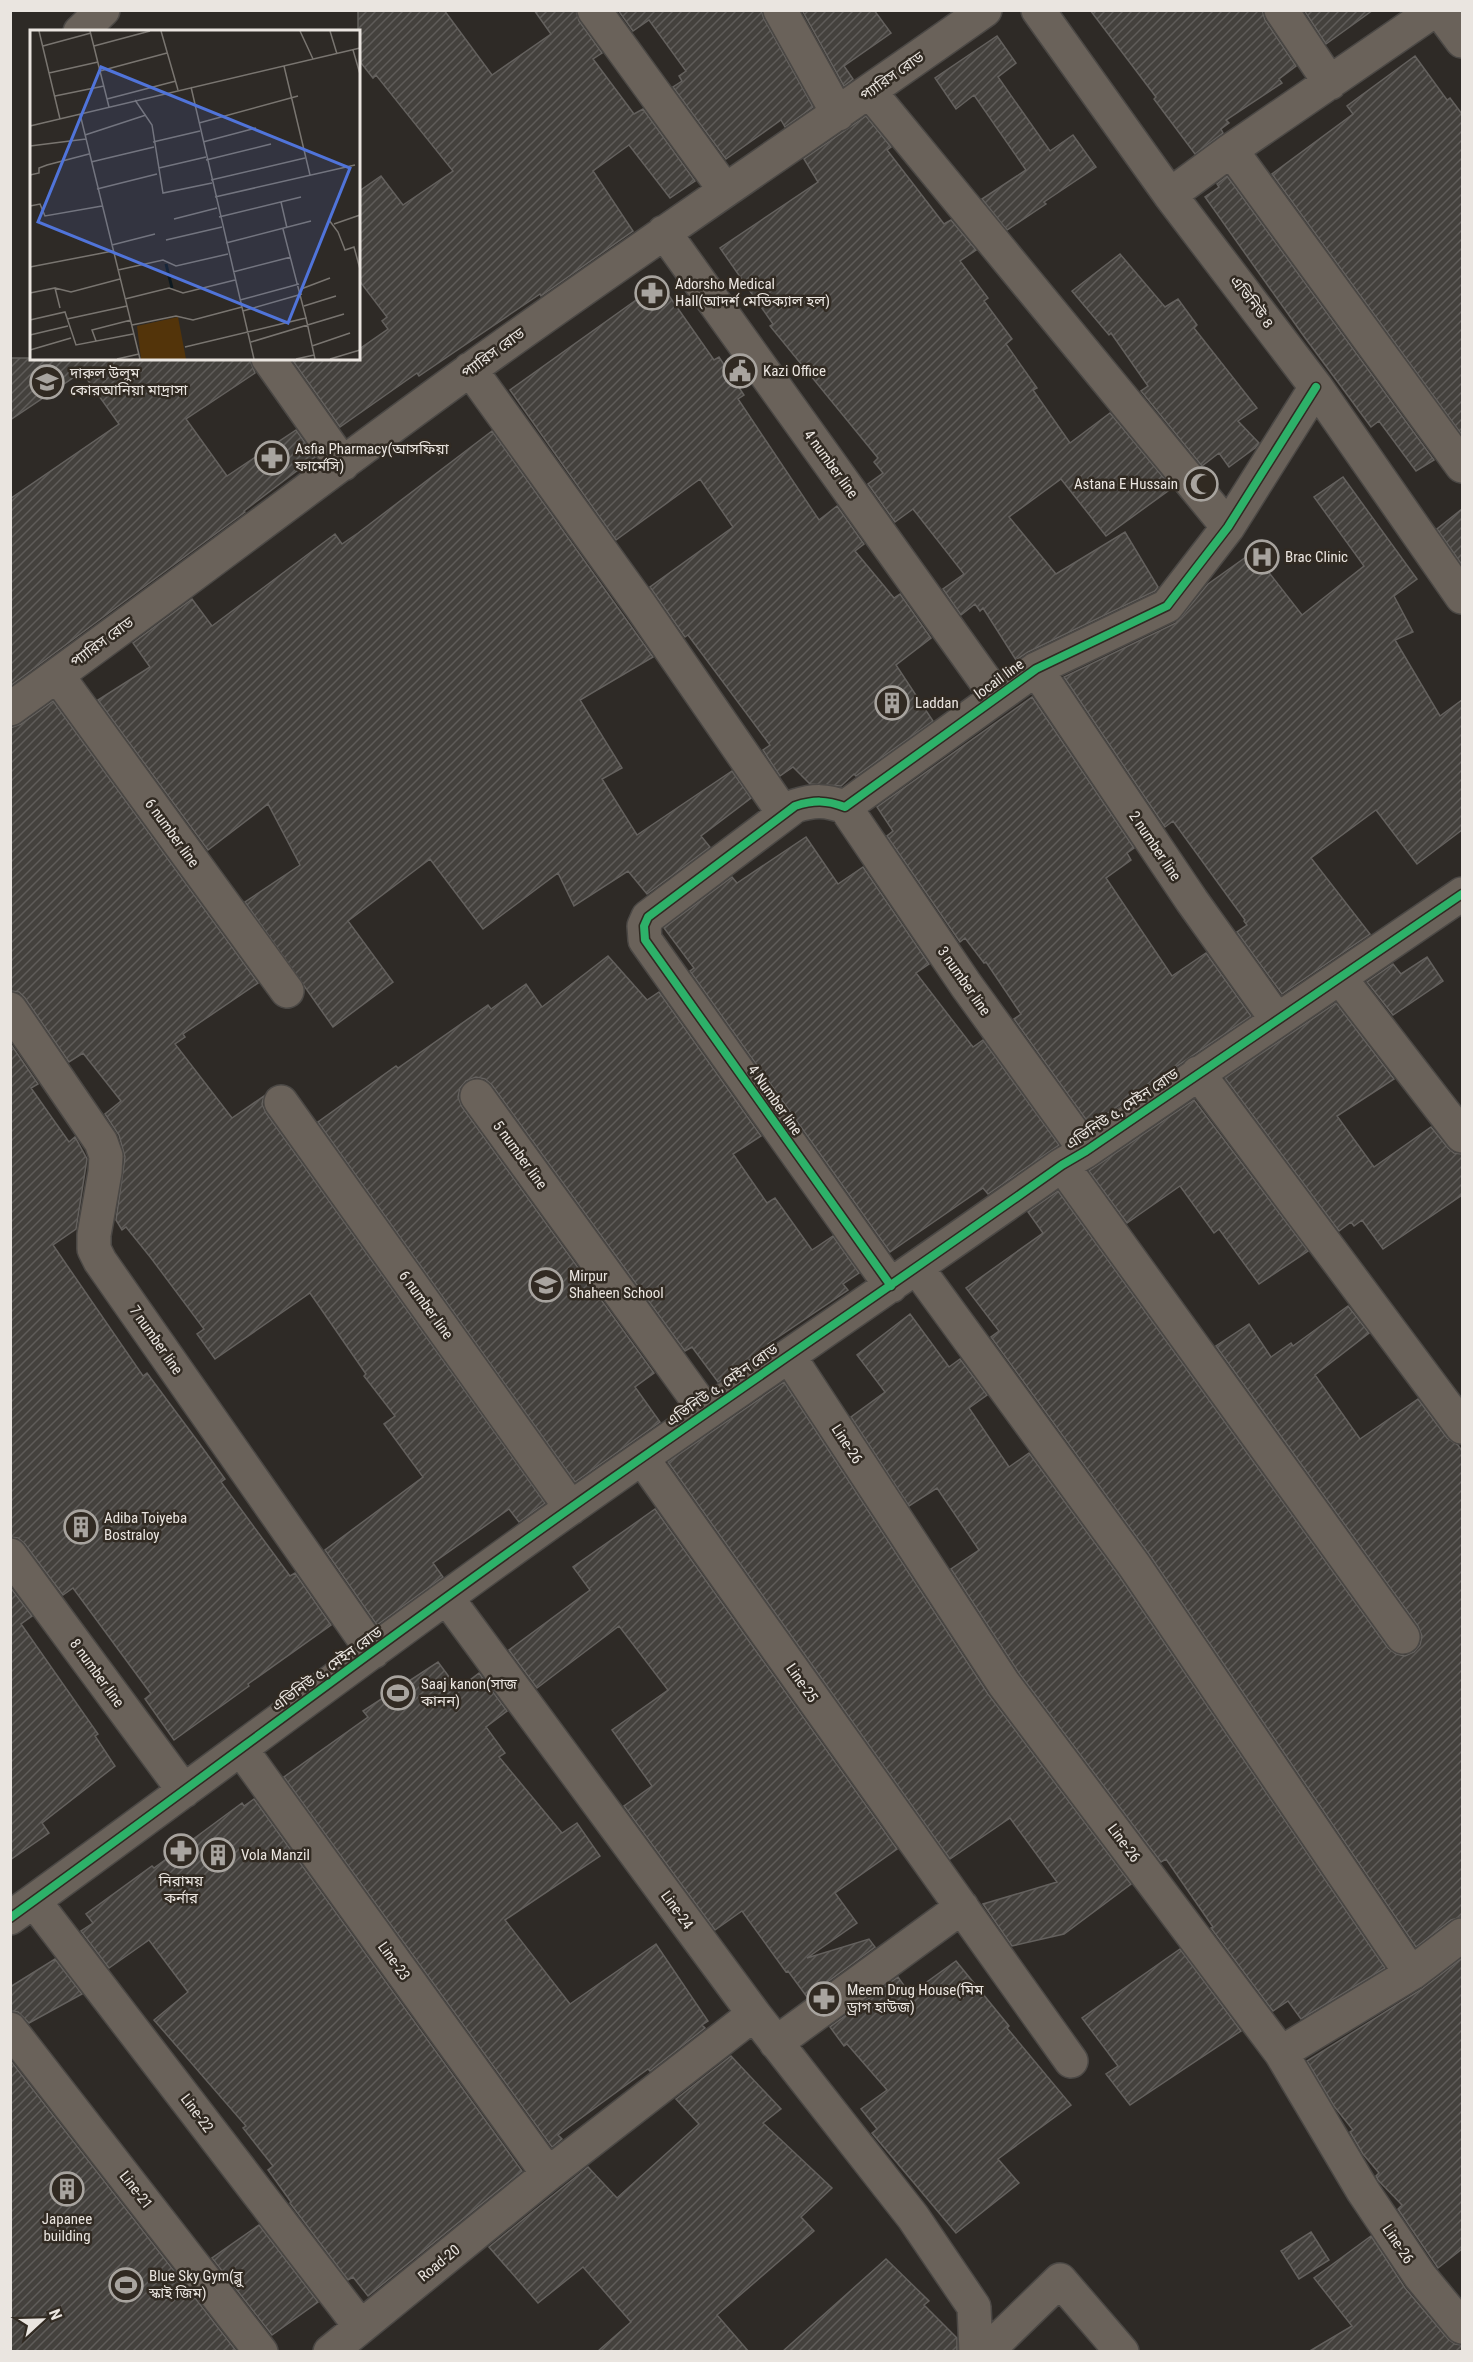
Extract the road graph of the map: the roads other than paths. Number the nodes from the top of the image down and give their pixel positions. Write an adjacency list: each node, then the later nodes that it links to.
1 (103, 10): 8 (street)
2 (594, 10): 14 (street)
3 (780, 10): 12 (street)
4 (985, 10): 11 (street, প্যারিস রোড)
5 (1038, 10): 15 (street, এভিনিউ ৪)
6 (1281, 10): 10 (street)
7 (1437, 10): 9 (street); 10 (street)
8 (82, 30)
9 (1462, 41)
10 (1330, 82): 13 (street)
11 (870, 92): 12 (street, প্যারিস রোড); 22 (street)
12 (838, 114): 14 (street, প্যারিস রোড)
13 (1231, 150): 15 (street); 21 (street)
14 (726, 190): 16 (street, প্যারিস রোড)
15 (1170, 195): 19 (street, এভিনিউ ৪)
16 (664, 232): 18 (street, প্যারিস রোড); 26 (street, 4 number line)
17 (269, 360): 20 (street)
18 (470, 369): 20 (street, প্যারিস রোড); 29 (street)
19 (1316, 387): 22 (street, locail line); 23 (street, এভিনিউ ৪)
20 (343, 464): 25 (street, প্যারিস রোড)
21 (1462, 466)
22 (1228, 527): 24 (street, locail line)
23 (1462, 597)
24 (1036, 669): 26 (street, locail line); 34 (street, 2 number line)
25 (57, 675): 27 (street, প্যারিস রোড); 32 (street, 6 number line)
26 (997, 697): 28 (street, locail line)
27 (12, 704)
28 (845, 807): 29 (street); 39 (street, 3 number line)
29 (784, 814): 40 (street, 4 Number line)
30 (1462, 894): 31 (street, এভিনিউ ৫, মেইন রোড)
31 (1340, 978): 34 (street, এভিনিউ ৫, মেইন রোড); 38 (street)
32 (287, 991)
33 (10, 1009): 49 (street, 7 number line)
34 (1277, 1020): 35 (street, এভিনিউ ৫, মেইন রোড)
35 (1198, 1073): 39 (street, এভিনিউ ৫, মেইন রোড); 43 (street)
36 (477, 1096): 42 (street, 5 number line)
37 (281, 1102): 45 (street, 6 number line)
38 (1462, 1136)
39 (1074, 1158): 40 (street, এভিনিউ ৫, মেইন রোড); 48 (street, 3 number line)
40 (904, 1277): 41 (street, এভিনিউ ৫, মেইন রোড); 55 (street, 4 Number line)
41 (789, 1356): 42 (street, এভিনিউ ৫, মেইন রোড); 59 (street, Line-26)
42 (706, 1412): 44 (street, এভিনিউ ৫, মেইন রোড)
43 (1462, 1427)
44 (642, 1458): 45 (street, এভিনিউ ৫, মেইন রোড); 52 (street, Line-25)
45 (571, 1508): 47 (street, এভিনিউ ৫, মেইন রোড)
46 (10, 1554): 51 (street, 8 number line)
47 (447, 1598): 49 (street, এভিনিউ ৫, মেইন রোড); 56 (street, Line-24)
48 (1403, 1637)
49 (373, 1652): 50 (street, এভিনিউ ৫, মেইন রোড)
50 (241, 1749): 51 (street, এভিনিউ ৫, মেইন রোড); 61 (street, Line-23)
51 (184, 1791): 53 (street, এভিনিউ ৫, মেইন রোড)
52 (962, 1907): 58 (street); 60 (street, Line-25)
53 (22, 1909): 62 (street, Line-22)
54 (1462, 1935): 59 (street)
55 (1402, 1960)
56 (754, 2014): 58 (street, Line-24); 61 (street, Road-20)
57 (10, 2028): 64 (street, Line-21)
58 (776, 2043): 66 (street, Line-24)
59 (1281, 2054): 63 (street, Line-26)
60 (1071, 2061)
61 (548, 2174): 62 (street, Road-20)
62 (360, 2326): 65 (street, Road-20)
63 (1462, 2327)
64 (261, 2352)
65 (330, 2352)
66 (976, 2352)
67 (986, 2352): 68 (street)
68 (1122, 2352)

